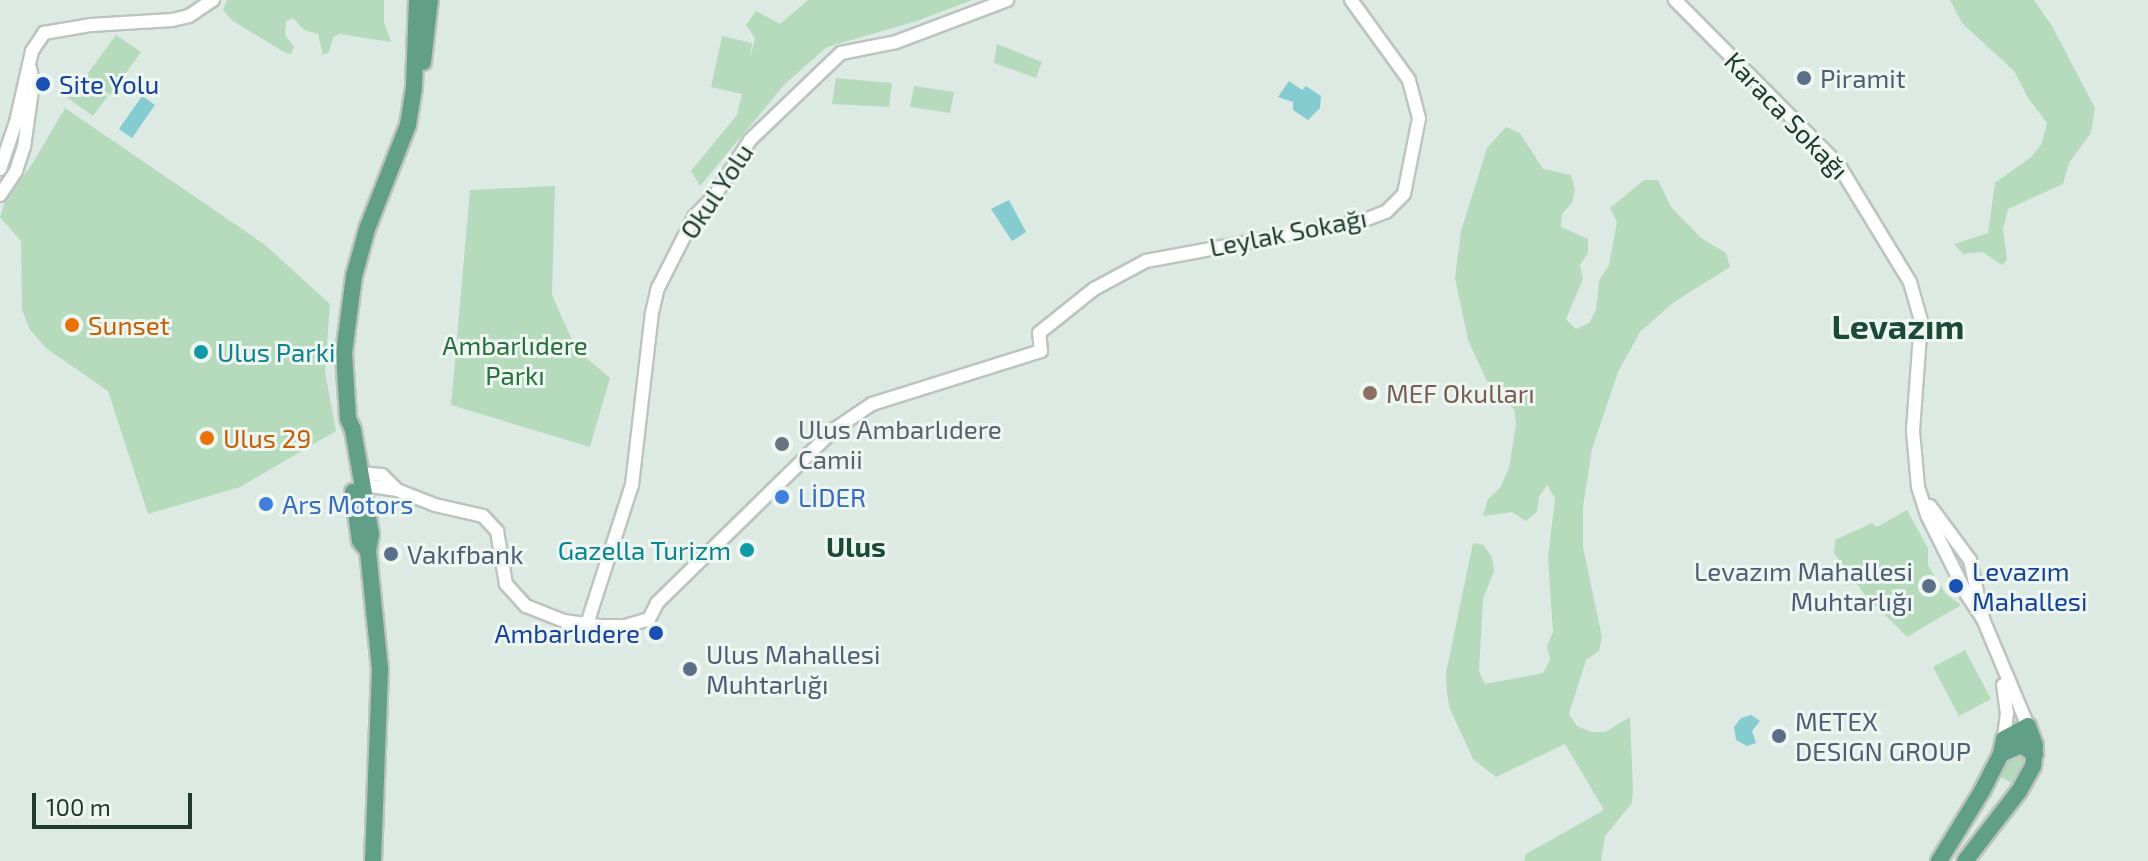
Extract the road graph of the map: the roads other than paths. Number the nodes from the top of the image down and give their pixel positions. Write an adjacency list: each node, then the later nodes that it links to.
1 (213, 0): 7 (street)
2 (417, 0): 8 (main road)
3 (430, 0): 8 (main road)
4 (1007, 0): 22 (street, Okul Yolu)
5 (1351, 0): 22 (street, Leylak Sokağı)
6 (1675, 0): 15 (street, Karaca Sokağı)
7 (30, 65): 9 (street); 10 (street)
8 (414, 86): 11 (main road)
9 (0, 169)
10 (0, 195)
11 (348, 418): 12 (main road); 14 (main road)
12 (357, 453): 13 (street); 14 (main road)
13 (382, 475): 14 (street); 16 (street)
14 (356, 480): 16 (street); 27 (main road)
15 (1918, 487): 17 (street); 18 (street)
16 (397, 490): 22 (street)
17 (1963, 551): 18 (street); 19 (street)
18 (1949, 557): 20 (street)
19 (1972, 568): 20 (street); 21 (street)
20 (1957, 574): 21 (street)
21 (1983, 619): 23 (street)
22 (587, 624)
23 (2001, 666): 24 (street); 25 (street)
24 (2028, 726): 25 (main road); 26 (main road)
25 (2002, 747): 26 (main road); 28 (main road)
26 (2035, 754): 29 (main road)
27 (373, 861)
28 (1939, 861)
29 (1965, 861)

